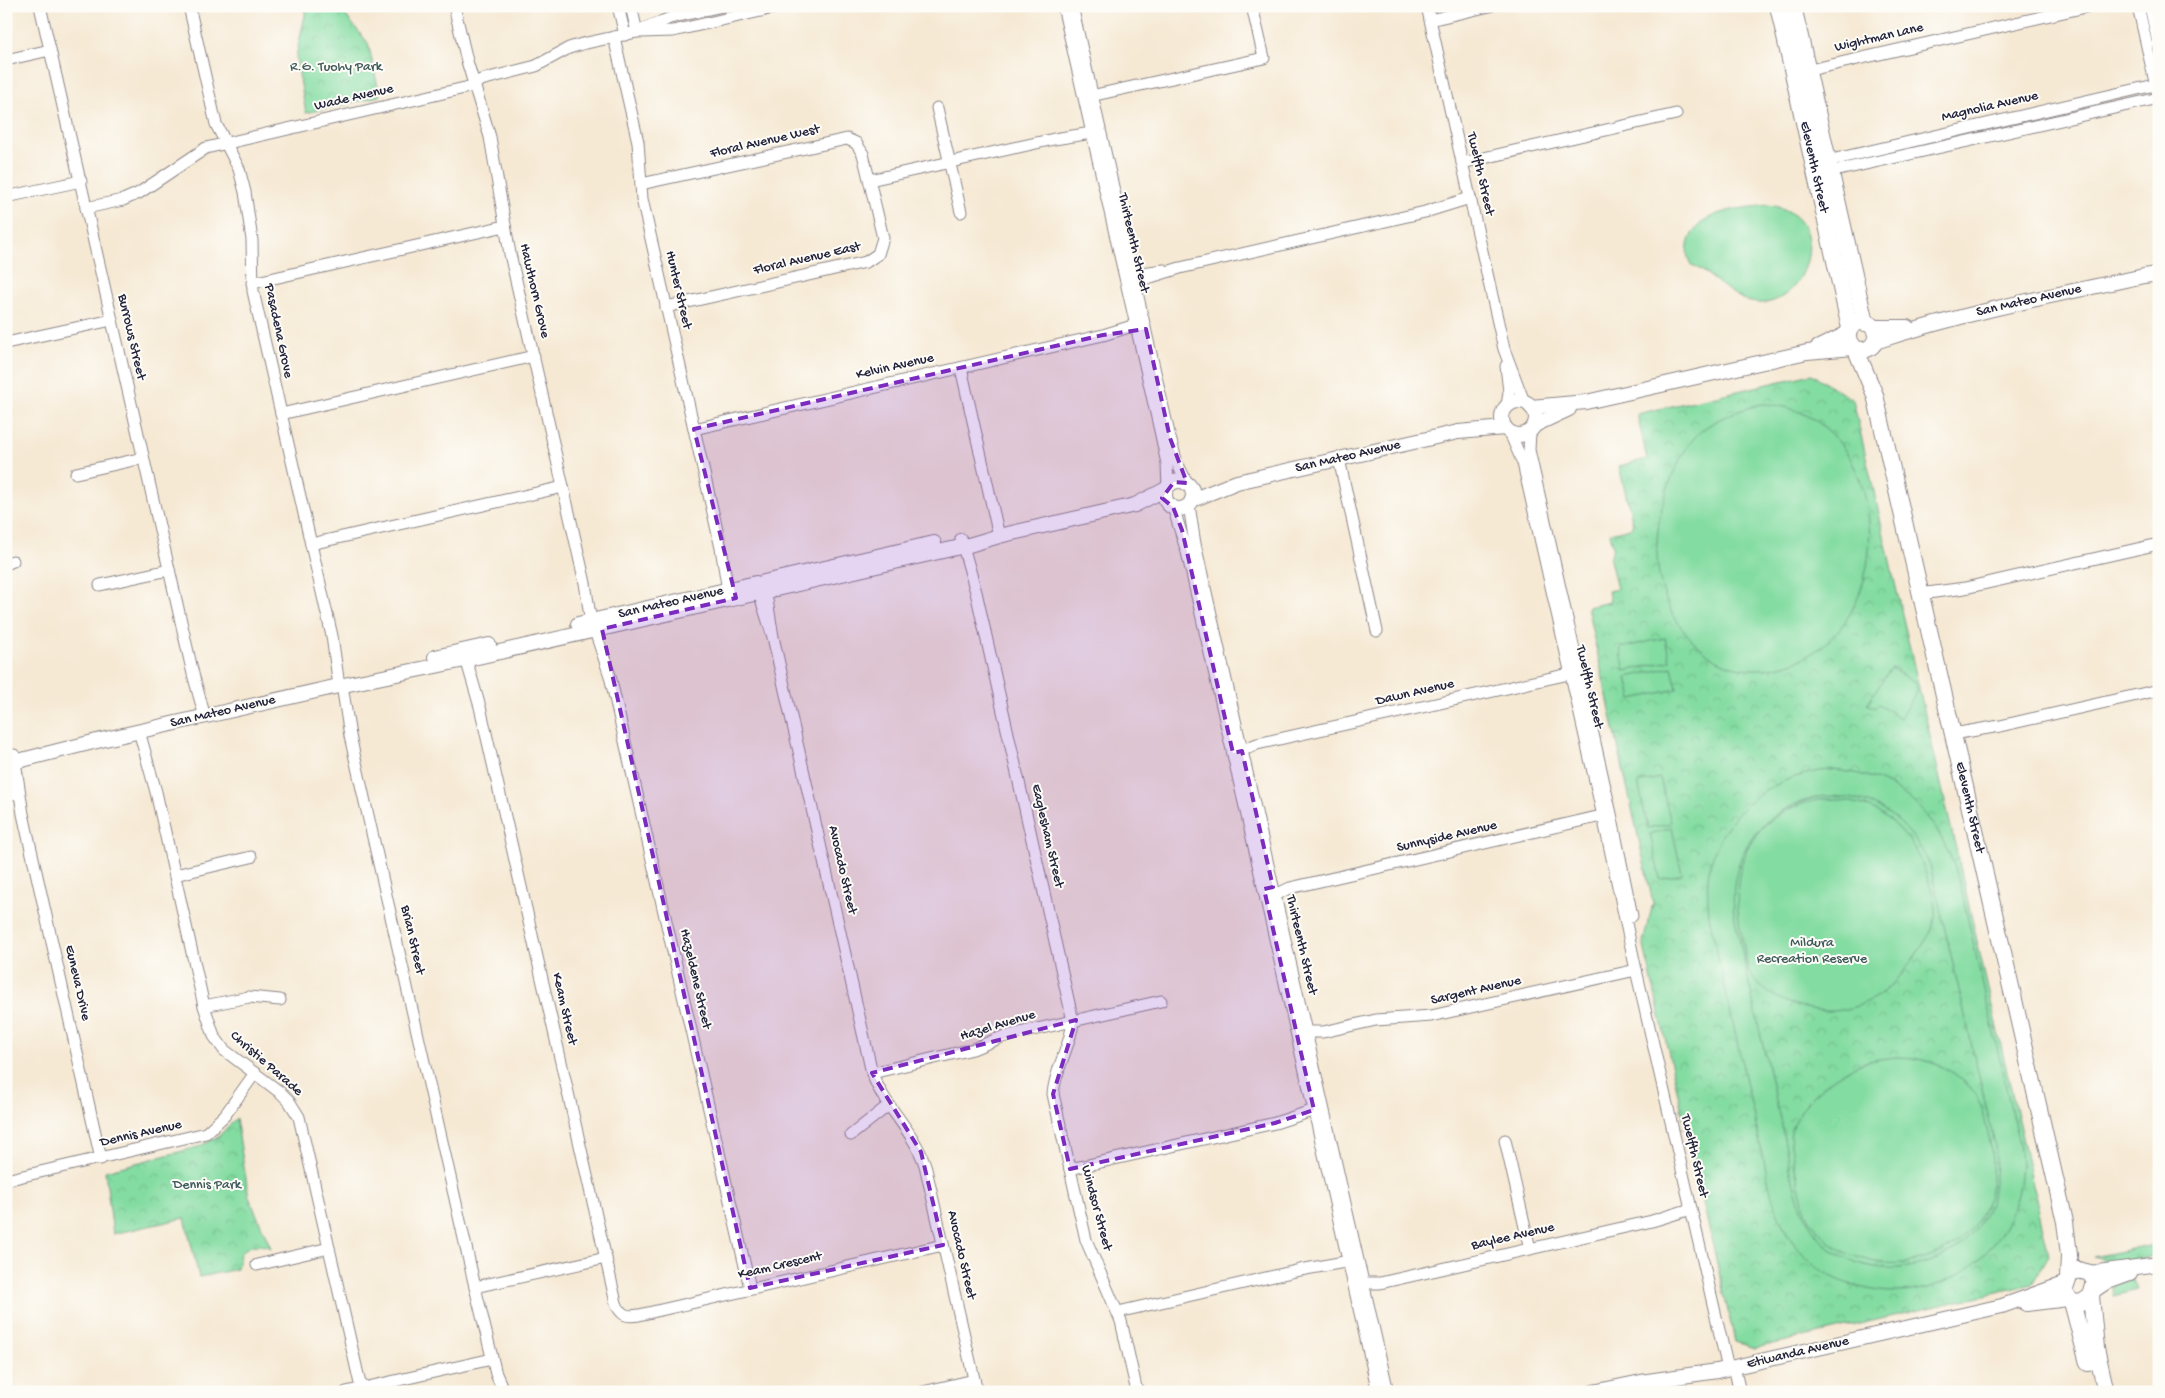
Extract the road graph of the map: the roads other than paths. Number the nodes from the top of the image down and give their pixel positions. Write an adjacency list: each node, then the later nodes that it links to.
1 (40, 6): 21 (street, Burrows Street)
2 (188, 6): 42 (street, Pasadena Grove)
3 (454, 6): 24 (street, Hawthorn Grove)
4 (618, 6): 19 (street, Hunter Street)
5 (631, 6): 19 (street, Hunter Street)
6 (722, 6): 19 (street, Wade Avenue)
7 (782, 6): 19 (street, Wade Avenue)
8 (1063, 6): 27 (street, Thirteenth Street)
9 (1072, 6): 27 (street, Thirteenth Street)
10 (1252, 6): 27 (street)
11 (1426, 6): 18 (street, Twelfth Street)
12 (1490, 6): 18 (street)
13 (1778, 6): 23 (main road, Eleventh Street)
14 (1793, 6): 23 (main road, Eleventh Street)
15 (2090, 6): 23 (street, Wightman Lane)
16 (2138, 6): 25 (street)
17 (2150, 6): 20 (street)
18 (1430, 20): 47 (street, Twelfth Street)
19 (625, 34): 24 (street, Wade Avenue); 51 (street, Hunter Street)
20 (2159, 47)
21 (50, 50): 22 (street); 50 (street, Burrows Street)
22 (6, 60)
23 (1800, 72): 48 (main road, Eleventh Street)
24 (474, 83): 42 (street, Wade Avenue); 56 (street, Hawthorn Grove)
25 (2157, 84): 26 (street, Magnolia Avenue); 28 (street)
26 (2111, 95): 29 (street, Magnolia Avenue); 32 (street)
27 (1088, 97): 39 (street, Thirteenth Street)
28 (2159, 98): 32 (street, Magnolia Avenue)
29 (2082, 102): 31 (street, Magnolia Avenue); 35 (street)
30 (938, 108): 46 (street)
31 (2050, 108): 34 (street, Magnolia Avenue); 36 (street)
32 (2114, 108): 35 (street, Magnolia Avenue)
33 (1676, 114): 47 (street)
34 (2021, 115): 37 (street, Magnolia Avenue); 38 (street)
35 (2085, 115): 36 (street, Magnolia Avenue)
36 (2054, 122): 38 (street, Magnolia Avenue)
37 (1976, 126): 40 (street, Magnolia Avenue); 41 (street)
38 (2024, 128): 41 (street, Magnolia Avenue)
39 (1096, 129): 46 (street); 60 (street, Thirteenth Street)
40 (1933, 136): 43 (street, Magnolia Avenue); 44 (street)
41 (1979, 138): 44 (street, Magnolia Avenue)
42 (226, 143): 54 (street, Wade Avenue); 61 (street, Pasadena Grove)
43 (1888, 146): 45 (street); 48 (street, Magnolia Avenue)
44 (1936, 148): 45 (street, Magnolia Avenue)
45 (1891, 158): 48 (street, Magnolia Avenue)
46 (950, 163): 49 (street); 55 (street)
47 (1462, 163): 53 (street, Twelfth Street)
48 (1824, 168): 65 (main road, Eleventh Street)
49 (870, 180): 51 (street, Floral Avenue West); 62 (street, Floral Avenue East)
50 (81, 181): 52 (street); 54 (street, Burrows Street)
51 (641, 184): 62 (street, Hunter Street)
52 (6, 197)
53 (1471, 202): 60 (street); 67 (street, Twelfth Street)
54 (86, 208): 63 (street, Burrows Street)
55 (961, 212)
56 (505, 226): 61 (street); 68 (street, Hawthorn Grove)
57 (2159, 269): 59 (street, San Mateo Avenue)
58 (2159, 274): 59 (street, San Mateo Avenue)
59 (2144, 276): 65 (street, San Mateo Avenue)
60 (1130, 279): 64 (street, Thirteenth Street)
61 (252, 282): 73 (street, Pasadena Grove)
62 (666, 307): 75 (street, Hunter Street)
63 (112, 320): 66 (street); 78 (street, Burrows Street)
64 (1141, 327): 69 (street, Kelvin Avenue); 82 (street, Thirteenth Street); 84 (street, Thirteenth Street)
65 (1861, 337): 70 (street, San Mateo Avenue); 96 (main road, Eleventh Street)
66 (6, 343)
67 (1504, 349): 71 (street, Twelfth Street); 72 (street, Twelfth Street)
68 (534, 356): 73 (street); 83 (street, Hawthorn Grove)
69 (961, 368): 75 (street, Kelvin Avenue); 88 (street)
70 (1586, 402): 71 (street, San Mateo Avenue); 74 (street, San Mateo Avenue)
71 (1528, 405): 72 (street); 74 (street)
72 (1505, 410): 76 (street); 77 (street, San Mateo Avenue)
73 (281, 414): 90 (street, Pasadena Grove)
74 (1532, 428): 76 (street); 100 (street, Twelfth Street)
75 (694, 429): 95 (street, Hunter Street)
76 (1508, 430): 77 (street, San Mateo Avenue); 100 (street, Twelfth Street)
77 (1458, 432): 79 (street, San Mateo Avenue)
78 (144, 458): 80 (street); 92 (street, Burrows Street)
79 (1338, 459): 81 (street, San Mateo Avenue); 98 (street)
80 (76, 473)
81 (1237, 482): 82 (street, San Mateo Avenue); 85 (street, San Mateo Avenue)
82 (1187, 483): 84 (street); 85 (street)
83 (563, 487): 90 (street); 97 (street, Hawthorn Grove)
84 (1167, 488): 86 (street, San Mateo Avenue); 87 (street)
85 (1191, 502): 87 (street); 106 (street, Thirteenth Street)
86 (1135, 505): 87 (street, San Mateo Avenue); 88 (street, San Mateo Avenue)
87 (1171, 506): 106 (street, Thirteenth Street)
88 (999, 536): 89 (street, San Mateo Avenue)
89 (965, 542): 94 (street, San Mateo Avenue); 116 (street, Eaglesham Street)
90 (311, 544): 101 (street, Pasadena Grove)
91 (2159, 544): 96 (street)
92 (169, 570): 93 (street); 103 (street, Burrows Street)
93 (100, 585)
94 (761, 588): 95 (street, San Mateo Avenue); 119 (street, Avocado Street)
95 (732, 594): 97 (street, San Mateo Avenue)
96 (1921, 598): 105 (main road, Eleventh Street)
97 (597, 625): 99 (street, San Mateo Avenue); 139 (street, Hazeldene Street)
98 (1377, 632)
99 (468, 654): 101 (street, San Mateo Avenue); 134 (street, Keam Street)
100 (1575, 672): 106 (street, Dawn Avenue); 108 (street, Twelfth Street)
101 (340, 685): 103 (street, San Mateo Avenue); 138 (street, Brian Street)
102 (2159, 690): 105 (street)
103 (202, 717): 104 (street, San Mateo Avenue)
104 (143, 730): 107 (street, San Mateo Avenue); 110 (street, Christie Parade)
105 (1953, 737): 129 (main road, Eleventh Street)
106 (1237, 749): 111 (street, Thirteenth Street)
107 (9, 760): 125 (street, Euneva Drive)
108 (1607, 815): 111 (street, Sunnyside Avenue); 112 (street, Twelfth Street)
109 (251, 857): 110 (street)
110 (175, 874): 115 (street, Christie Parade)
111 (1269, 892): 117 (street, Thirteenth Street)
112 (1636, 970): 117 (street, Sargent Avenue); 128 (street, Twelfth Street)
113 (280, 1000): 115 (street)
114 (1161, 1001): 116 (street, Hazel Avenue)
115 (204, 1006): 118 (street, Christie Parade)
116 (1073, 1021): 119 (street, Hazel Avenue); 120 (street, Eaglesham Street)
117 (1302, 1036): 122 (street, Thirteenth Street)
118 (255, 1073): 125 (street, Dennis Avenue); 131 (street, Christie Parade)
119 (872, 1073): 121 (street, Avocado Street)
120 (1054, 1085): 126 (street, Windsor Street)
121 (890, 1105): 123 (street); 130 (street, Avocado Street)
122 (1319, 1113): 126 (street); 133 (street, Thirteenth Street)
123 (850, 1135)
124 (1505, 1140): 132 (street)
125 (101, 1159): 127 (street, Dennis Avenue)
126 (1070, 1170): 143 (street, Windsor Street)
127 (6, 1180)
128 (1692, 1212): 132 (street, Baylee Avenue); 146 (street, Twelfth Street)
129 (2065, 1222): 137 (main road, Eleventh Street); 141 (main road, Eleventh Street)
130 (943, 1245): 139 (street, Keam Crescent); 147 (street, Avocado Street)
131 (329, 1248): 135 (street); 148 (street, Christie Parade)
132 (1530, 1249): 140 (street, Baylee Avenue)
133 (1352, 1257): 140 (street, Thirteenth Street); 143 (street)
134 (606, 1258): 138 (street); 144 (street, Keam Street)
135 (258, 1265)
136 (2154, 1265): 137 (street); 142 (street)
137 (2088, 1272): 141 (main road); 142 (main road)
138 (475, 1287): 145 (street, Brian Street)
139 (750, 1288): 144 (street, Keam Crescent)
140 (1359, 1288): 153 (street, Thirteenth Street); 154 (street, Thirteenth Street)
141 (2068, 1291): 142 (main road); 146 (street, Etiwanda Avenue); 157 (main road, Eleventh Street)
142 (2092, 1294): 158 (main road)
143 (1118, 1312): 152 (street, Windsor Street)
144 (623, 1315)
145 (492, 1358): 148 (street); 150 (street, Brian Street)
146 (1731, 1368): 155 (street, Etiwanda Avenue); 156 (street, Twelfth Street)
147 (975, 1386): 151 (street)
148 (361, 1388): 149 (street)
149 (346, 1392)
150 (504, 1392)
151 (923, 1392)
152 (1137, 1392)
153 (1378, 1392)
154 (1388, 1392)
155 (1593, 1392)
156 (1740, 1392)
157 (2095, 1392)
158 (2106, 1392)

